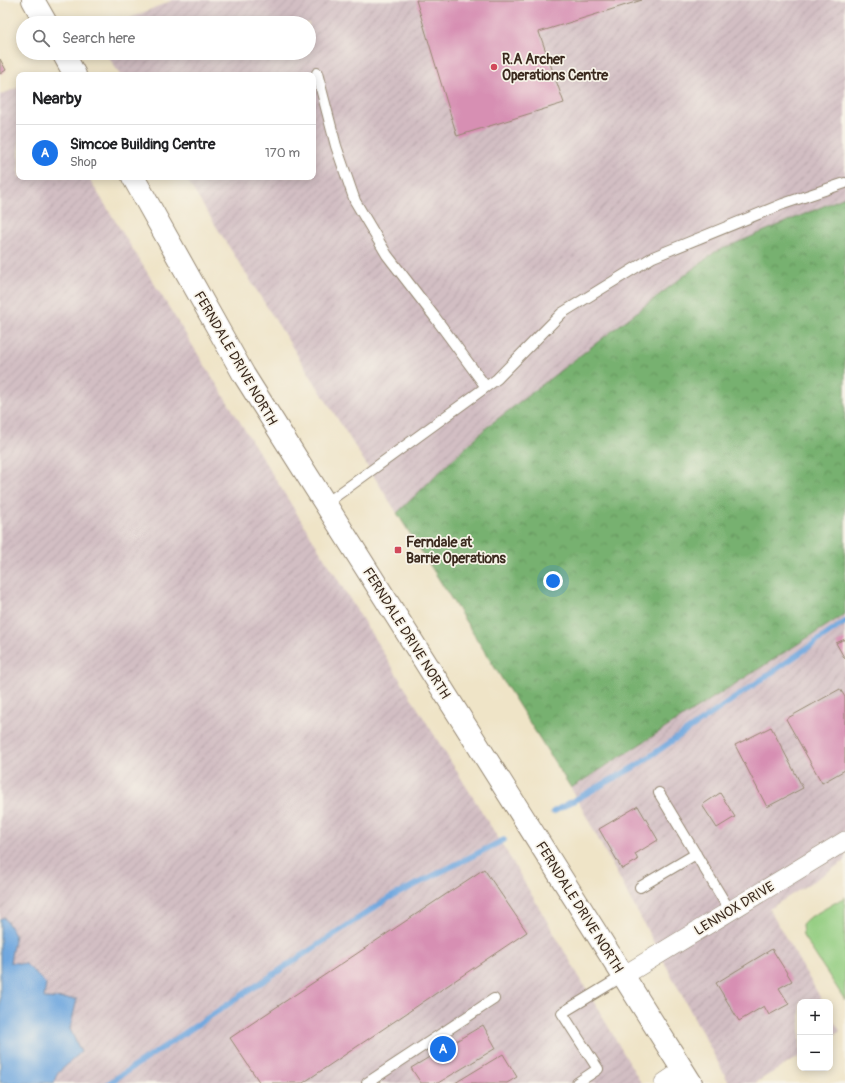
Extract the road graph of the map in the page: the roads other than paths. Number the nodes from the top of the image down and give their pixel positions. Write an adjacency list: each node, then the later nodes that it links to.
1 (33, 0): 2 (main road)
2 (42, 16)
3 (67, 60): 4 (main road)
4 (73, 72)
5 (317, 73): 8 (lane)
6 (135, 180): 9 (main road, FERNDALE DRIVE NORTH)
7 (845, 183): 8 (lane)
8 (486, 387): 9 (lane)
9 (325, 504): 15 (main road, FERNDALE DRIVE NORTH)
10 (660, 793): 12 (lane)
11 (845, 841): 14 (street, LENNOX DRIVE)
12 (696, 854): 13 (lane); 14 (lane)
13 (640, 887)
14 (730, 911): 15 (street, LENNOX DRIVE)
15 (623, 976): 17 (main road, FERNDALE DRIVE NORTH); 20 (lane)
16 (494, 999): 18 (lane)
17 (687, 1077): 21 (street)
18 (380, 1080): 19 (lane)
19 (367, 1083)
20 (577, 1083)
21 (664, 1083)

